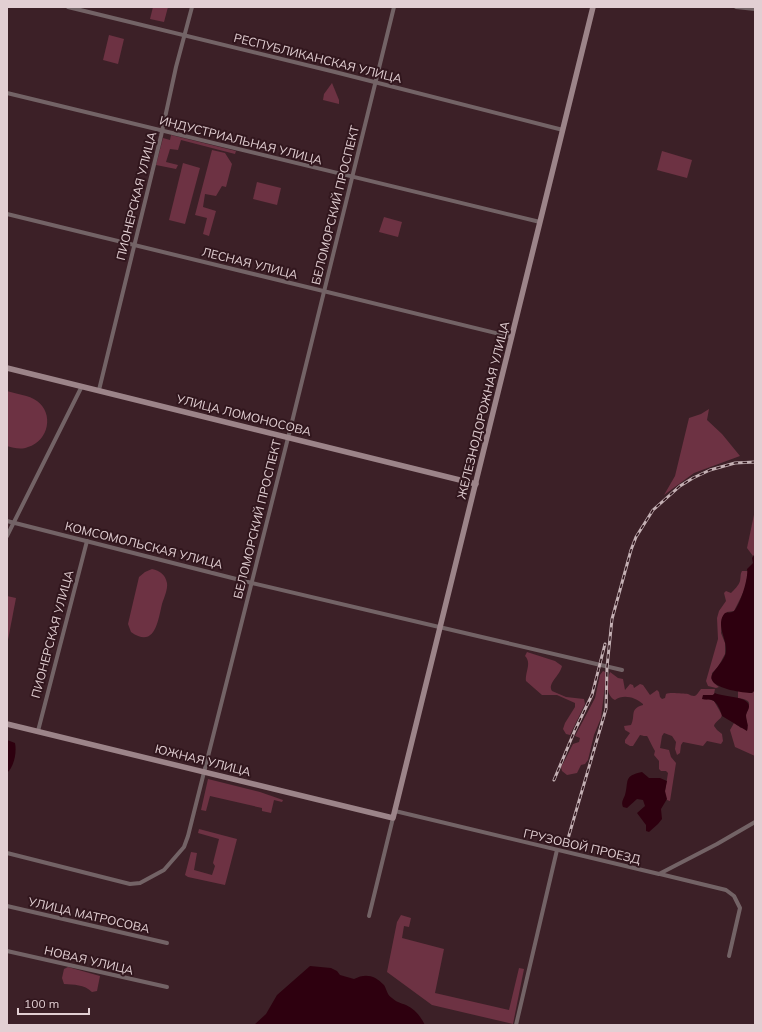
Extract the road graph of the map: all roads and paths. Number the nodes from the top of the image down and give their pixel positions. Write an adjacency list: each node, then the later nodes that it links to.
1 (68, 7): 7 (street, РЕСПУБЛИКАНСКАЯ УЛИЦА)
2 (192, 7): 7 (street, ПИОНЕРСКАЯ УЛИЦА)
3 (394, 7): 8 (street, БЕЛОМОРСКИЙ ПРОСПЕКТ)
4 (593, 7): 10 (main road, ЖЕЛЕЗНОДОРОЖНАЯ УЛИЦА)
5 (736, 7): 6 (street)
6 (755, 9)
7 (184, 35): 8 (street, РЕСПУБЛИКАНСКАЯ УЛИЦА); 11 (street, ПИОНЕРСКАЯ УЛИЦА)
8 (375, 82): 10 (street, РЕСПУБЛИКАНСКАЯ УЛИЦА); 12 (street, БЕЛОМОРСКИЙ ПРОСПЕКТ)
9 (7, 94): 11 (street, ИНДУСТРИАЛЬНАЯ УЛИЦА)
10 (563, 130): 14 (main road, ЖЕЛЕЗНОДОРОЖНАЯ УЛИЦА)
11 (162, 131): 12 (street, ИНДУСТРИАЛЬНАЯ УЛИЦА); 15 (street, ПИОНЕРСКАЯ УЛИЦА)
12 (352, 177): 14 (street, ИНДУСТРИАЛЬНАЯ УЛИЦА); 16 (street, БЕЛОМОРСКИЙ ПРОСПЕКТ)
13 (7, 214): 15 (street, ЛЕСНАЯ УЛИЦА)
14 (540, 222): 17 (main road, ЖЕЛЕЗНОДОРОЖНАЯ УЛИЦА)
15 (135, 245): 16 (street, ЛЕСНАЯ УЛИЦА); 20 (street, ПИОНЕРСКАЯ УЛИЦА)
16 (324, 291): 17 (street, ЛЕСНАЯ УЛИЦА); 21 (street, БЕЛОМОРСКИЙ ПРОСПЕКТ)
17 (512, 337): 22 (main road, ЖЕЛЕЗНОДОРОЖНАЯ УЛИЦА)
18 (7, 368): 19 (main road, УЛИЦА ЛОМОНОСОВА)
19 (82, 386): 20 (main road, УЛИЦА ЛОМОНОСОВА); 24 (street)
20 (99, 390): 21 (main road, УЛИЦА ЛОМОНОСОВА)
21 (288, 437): 22 (main road, УЛИЦА ЛОМОНОСОВА); 27 (street, БЕЛОМОРСКИЙ ПРОСПЕКТ)
22 (476, 484): 28 (main road, ЖЕЛЕЗНОДОРОЖНАЯ УЛИЦА)
23 (7, 521): 24 (street, КОМСОМОЛЬСКАЯ УЛИЦА)
24 (14, 523): 25 (street); 26 (street, КОМСОМОЛЬСКАЯ УЛИЦА)
25 (7, 536)
26 (87, 542): 27 (street, КОМСОМОЛЬСКАЯ УЛИЦА); 31 (street, ПИОНЕРСКАЯ УЛИЦА)
27 (252, 583): 28 (street, КОМСОМОЛЬСКАЯ УЛИЦА); 32 (street, БЕЛОМОРСКИЙ ПРОСПЕКТ)
28 (440, 627): 29 (street, КОМСОМОЛЬСКАЯ УЛИЦА); 33 (main road, ЖЕЛЕЗНОДОРОЖНАЯ УЛИЦА)
29 (622, 670)
30 (7, 724): 31 (main road, ЮЖНАЯ УЛИЦА)
31 (38, 731): 32 (main road, ЮЖНАЯ УЛИЦА)
32 (205, 772): 34 (main road, ЮЖНАЯ УЛИЦА); 37 (street, БЕЛОМОРСКИЙ ПРОСПЕКТ)
33 (395, 810): 34 (main road, ЖЕЛЕЗНОДОРОЖНАЯ УЛИЦА); 36 (street, ГРУЗОВОЙ ПРОЕЗД)
34 (393, 818): 40 (street)
35 (755, 822): 38 (street)
36 (557, 850): 38 (street, ГРУЗОВОЙ ПРОЕЗД); 45 (street)
37 (7, 853)
38 (659, 874): 43 (street, ГРУЗОВОЙ ПРОЕЗД)
39 (7, 906): 41 (street, УЛИЦА МАТРОСОВА)
40 (369, 916)
41 (167, 943)
42 (7, 951): 44 (street, НОВАЯ УЛИЦА)
43 (729, 956)
44 (168, 987)
45 (516, 1025)

